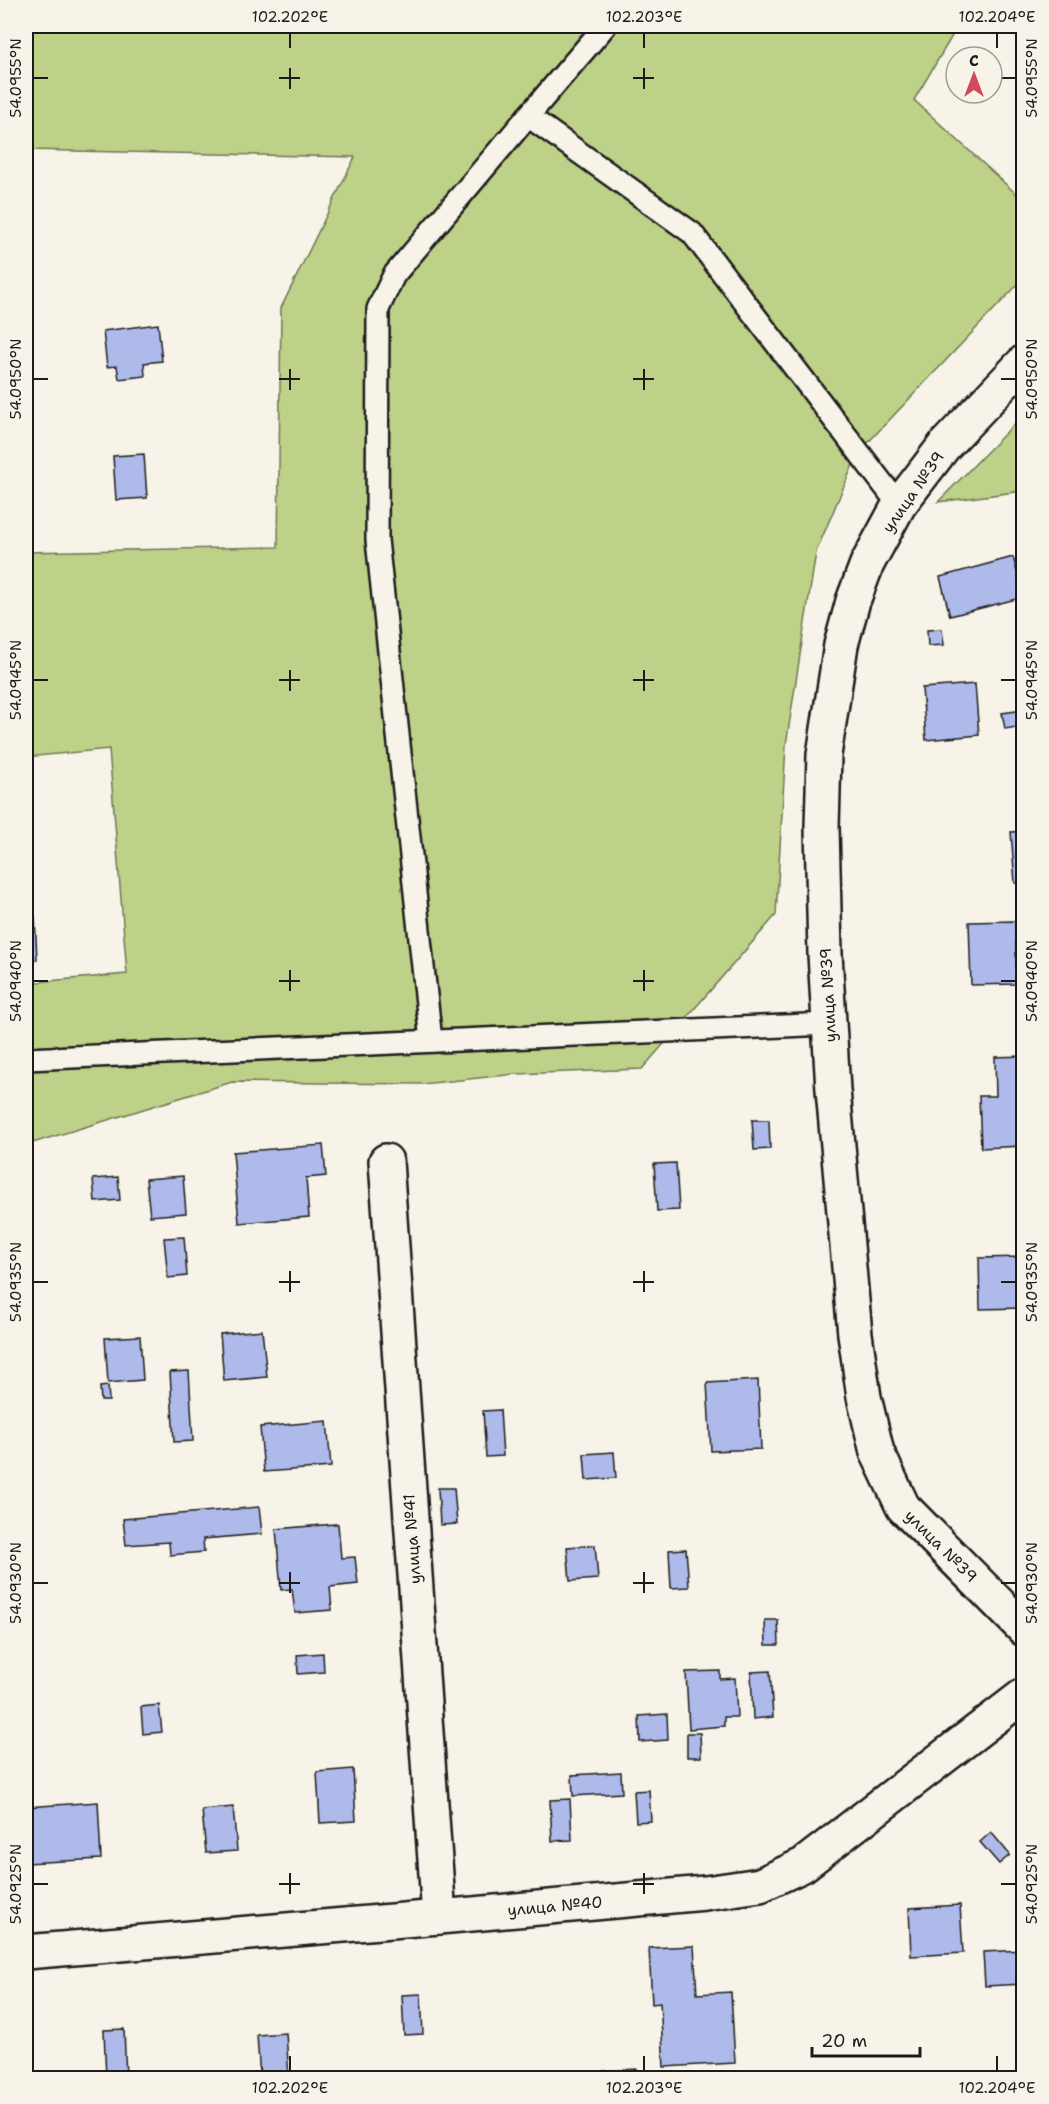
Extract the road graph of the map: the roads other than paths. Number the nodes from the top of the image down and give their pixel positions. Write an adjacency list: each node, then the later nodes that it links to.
1 (605, 26): 2 (lane)
2 (528, 116): 4 (lane); 6 (lane)
3 (1023, 362): 4 (street, улица №39)
4 (899, 506): 5 (street, улица №39)
5 (829, 1024): 6 (lane); 9 (street, улица №39)
6 (431, 1041): 7 (lane)
7 (26, 1059)
8 (386, 1161): 11 (street, улица №41)
9 (1023, 1629)
10 (1023, 1695): 11 (street, улица №40)
11 (439, 1917): 12 (street, улица №40)
12 (26, 1952)

